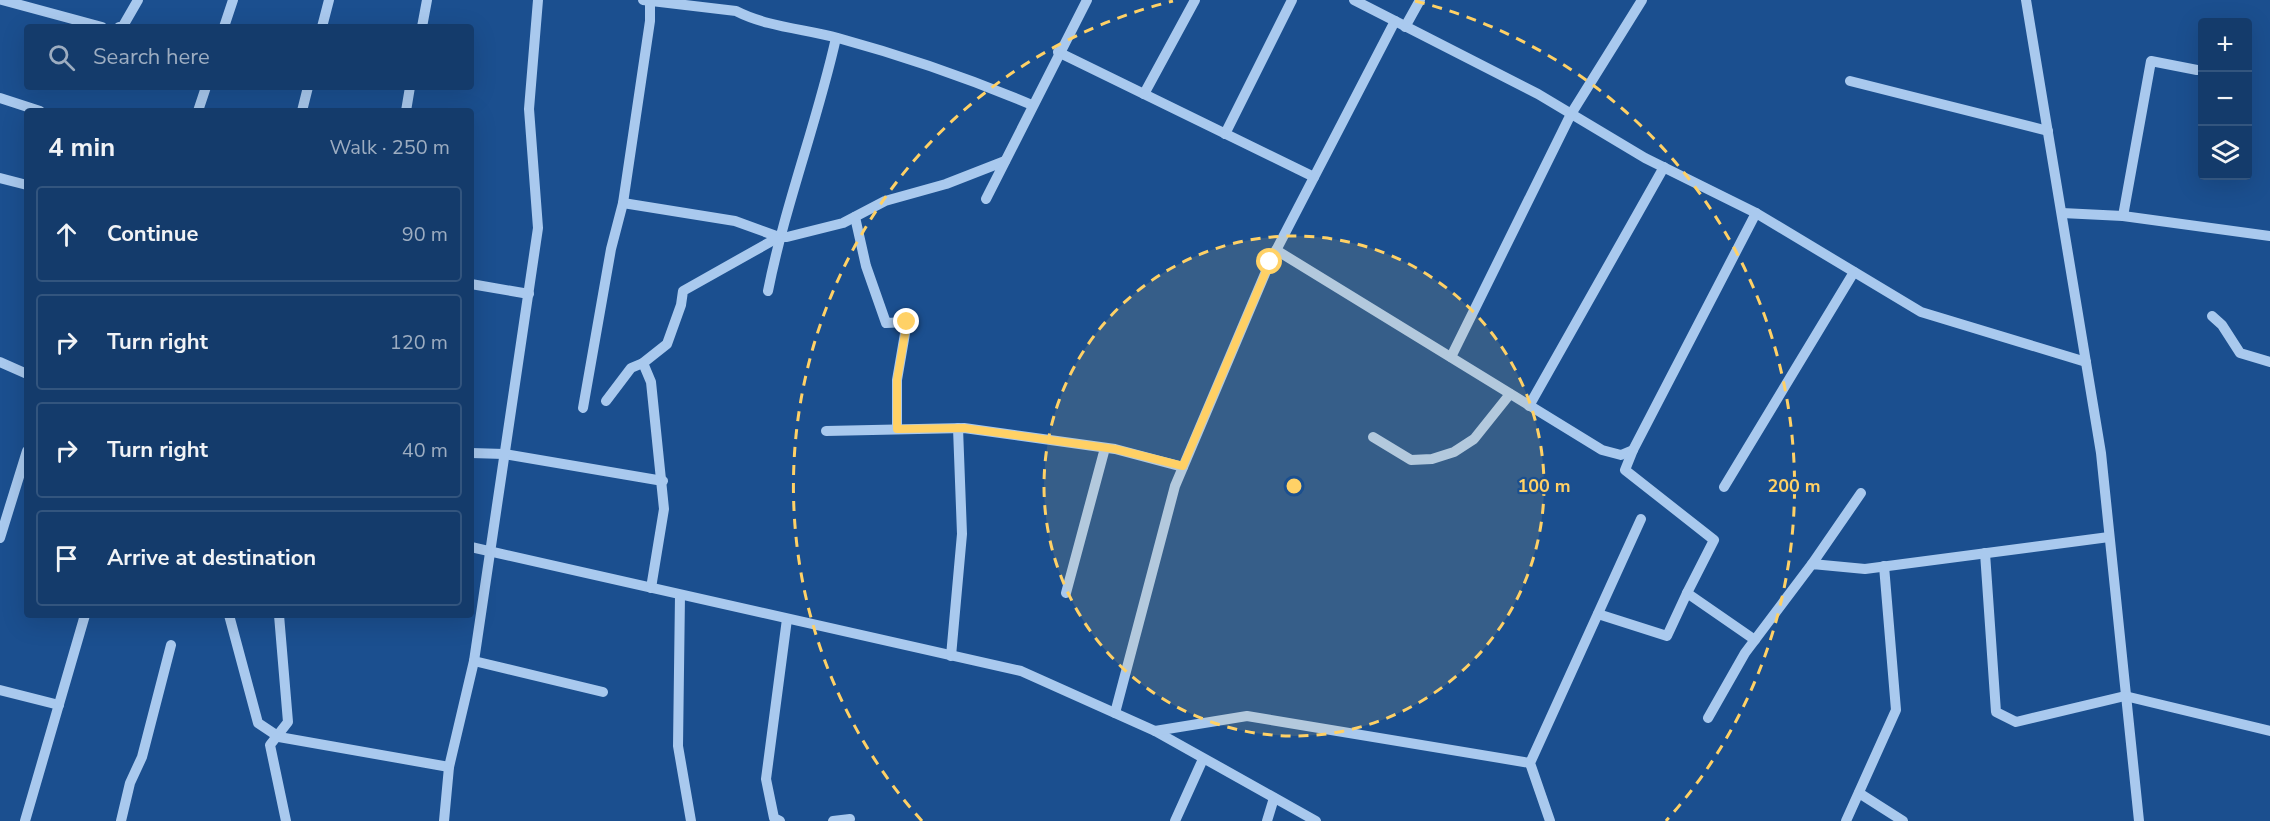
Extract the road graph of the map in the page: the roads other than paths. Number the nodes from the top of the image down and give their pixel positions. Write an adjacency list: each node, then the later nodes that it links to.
1 (2, 0): 16 (street)
2 (138, 0): 17 (street)
3 (232, 0): 18 (street)
4 (329, 0): 19 (street)
5 (427, 0): 20 (street)
6 (538, 0): 56 (street)
7 (1087, 0): 23 (street)
8 (1195, 0): 29 (street)
9 (1292, 0): 38 (street)
10 (1354, 0): 15 (street)
11 (1420, 0): 21 (street)
12 (1642, 0): 36 (street)
13 (2026, 0): 37 (street)
14 (647, 1): 22 (street); 45 (street)
15 (1395, 21): 21 (street); 41 (street)
16 (91, 24)
17 (124, 24)
18 (225, 24)
19 (323, 24)
20 (423, 24)
21 (1405, 27): 36 (street)
22 (836, 38): 31 (street); 51 (street)
23 (1058, 52): 29 (street); 31 (street)
24 (2198, 70): 48 (street)
25 (1850, 81): 37 (street)
26 (205, 90): 33 (street)
27 (307, 90): 34 (street)
28 (410, 90): 35 (street)
29 (1144, 94): 38 (street)
30 (0, 98): 32 (street)
31 (1032, 105): 39 (street)
32 (31, 108)
33 (199, 108)
34 (303, 108)
35 (406, 108)
36 (1571, 114): 40 (street); 58 (street)
37 (2048, 131): 47 (street)
38 (1225, 134): 41 (street)
39 (1005, 161): 44 (street); 49 (street)
40 (1664, 167): 46 (street); 66 (street)
41 (1314, 177): 52 (street)
42 (0, 178): 43 (street)
43 (24, 184)
44 (986, 199)
45 (623, 203): 51 (street); 67 (street)
46 (1756, 213): 53 (street); 73 (street)
47 (2062, 213): 48 (street); 60 (street)
48 (2122, 216): 50 (street)
49 (855, 218): 51 (street); 69 (street)
50 (2270, 236)
51 (779, 237): 55 (street); 62 (street)
52 (1276, 250): 58 (street); 77 (street)
53 (1854, 272): 60 (street); 79 (street)
54 (474, 285): 56 (street)
55 (768, 291)
56 (529, 294): 75 (street)
57 (2212, 316): 61 (street)
58 (1451, 357): 64 (street)
59 (0, 362): 63 (street)
60 (2086, 362): 82 (street)
61 (2270, 362)
62 (643, 363): 65 (street); 78 (street)
63 (24, 373)
64 (1510, 394): 66 (street); 71 (street)
65 (606, 401)
66 (1529, 406): 73 (street)
67 (583, 408)
68 (958, 428): 69 (street); 72 (street); 100 (street)
69 (897, 429): 70 (street)
70 (826, 431)
71 (1373, 437)
72 (1105, 448): 77 (street); 90 (street)
73 (1633, 450): 91 (street)
74 (474, 453): 75 (street)
75 (504, 454): 78 (street); 85 (street)
76 (24, 461): 83 (street)
77 (1183, 466): 106 (street)
78 (663, 481): 89 (street)
79 (1724, 487)
80 (1861, 493): 87 (street)
81 (1641, 519): 93 (street)
82 (2109, 537): 86 (street); 104 (street)
83 (0, 538)
84 (474, 548): 85 (street)
85 (491, 552): 89 (street); 101 (street)
86 (1985, 553): 88 (street); 104 (street)
87 (1812, 564): 88 (street); 98 (street)
88 (1884, 566): 114 (street)
89 (651, 588): 92 (street)
90 (1066, 593)
91 (1687, 593): 93 (street); 98 (street)
92 (680, 595): 97 (street); 121 (street)
93 (1598, 614): 112 (street)
94 (84, 618): 105 (street)
95 (230, 618): 110 (street)
96 (279, 618): 110 (street)
97 (787, 619): 100 (street); 122 (street)
98 (1755, 640): 107 (street)
99 (171, 645): 118 (street)
100 (951, 656): 106 (street)
101 (474, 661): 103 (street); 113 (street)
102 (0, 690): 105 (street)
103 (603, 692)
104 (2126, 696): 109 (street); 130 (street)
105 (59, 705): 117 (street)
106 (1115, 713): 108 (street)
107 (1708, 718)
108 (1155, 731): 111 (street); 112 (street)
109 (2270, 731)
110 (279, 737): 113 (street); 119 (street)
111 (1203, 759): 115 (street); 124 (street)
112 (1530, 763): 127 (street)
113 (450, 767): 120 (street)
114 (1859, 793): 128 (street); 129 (street)
115 (1274, 798): 125 (street); 126 (street)
116 (850, 819): 123 (street)
117 (26, 821)
118 (121, 821)
119 (285, 821)
120 (444, 821)
121 (691, 821)
122 (780, 821)
123 (833, 821)
124 (1175, 821)
125 (1267, 821)
126 (1316, 821)
127 (1550, 821)
128 (1846, 821)
129 (1903, 821)
130 (2139, 821)

